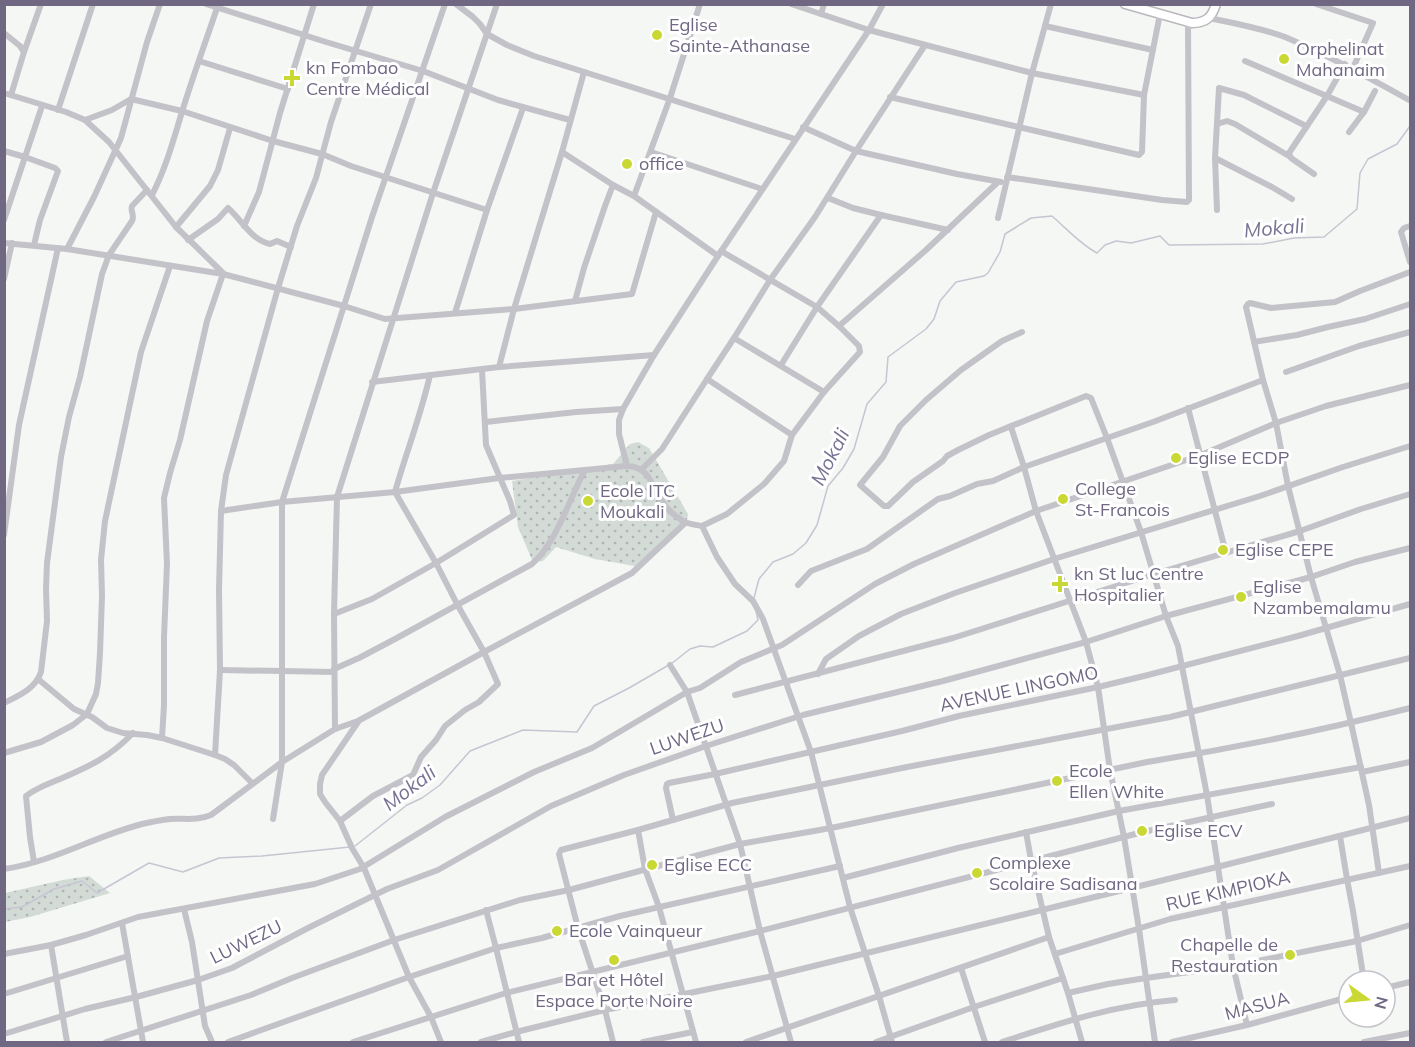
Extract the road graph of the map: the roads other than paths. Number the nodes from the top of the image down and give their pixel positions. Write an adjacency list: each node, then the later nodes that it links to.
1 (41, 4): 31 (street)
2 (93, 4): 51 (street)
3 (160, 4): 47 (street)
4 (206, 4): 18 (street)
5 (314, 4): 27 (street)
6 (371, 4): 29 (street)
7 (445, 4): 36 (street)
8 (456, 4): 26 (street)
9 (497, 4): 26 (street)
10 (700, 4): 46 (street)
11 (791, 4): 19 (street)
12 (824, 4): 19 (street)
13 (883, 4): 24 (street)
14 (1050, 4): 23 (street)
15 (1125, 4): 20 (street)
16 (1216, 4): 21 (street)
17 (1316, 4): 35 (street)
18 (217, 6): 27 (street); 32 (street)
19 (821, 14): 24 (street)
20 (1160, 14): 22 (street); 30 (street)
21 (1209, 18): 22 (street); 34 (street)
22 (1188, 22): 75 (street)
23 (1045, 26): 30 (street); 38 (street)
24 (869, 30): 28 (street); 58 (street)
25 (4, 33): 31 (street)
26 (487, 34): 37 (street); 40 (street)
27 (305, 36): 29 (street); 39 (street)
28 (925, 45): 38 (street); 45 (street)
29 (354, 50): 36 (street); 69 (street)
30 (1153, 50): 43 (street)
31 (24, 52): 42 (street)
32 (199, 61): 39 (street); 52 (street)
33 (1245, 61): 44 (street)
34 (1345, 64): 35 (street); 44 (street)
35 (1353, 68): 48 (street)
36 (423, 71): 40 (street); 74 (street)
37 (584, 72): 46 (street); 55 (street)
38 (1032, 73): 43 (street); 60 (street)
39 (288, 89): 63 (street)
40 (468, 89): 50 (street); 79 (street)
41 (1375, 91): 53 (street)
42 (8, 94): 49 (street)
43 (1144, 95): 60 (street)
44 (1327, 96): 53 (street); 57 (street)
45 (890, 97): 60 (street); 65 (street)
46 (670, 98): 62 (street); 68 (street)
47 (131, 99): 52 (street); 54 (street); 66 (street)
48 (1408, 100)
49 (42, 106): 51 (street); 71 (street)
50 (523, 108): 55 (street); 84 (street)
51 (58, 110): 54 (street)
52 (182, 111): 59 (street); 78 (street)
53 (1364, 112): 61 (street)
54 (85, 120): 66 (street)
55 (570, 120): 67 (street)
56 (1217, 124): 57 (street); 70 (street); 72 (street)
57 (1306, 126): 70 (street)
58 (803, 127): 62 (street); 65 (street)
59 (230, 128): 63 (street); 92 (street)
60 (1019, 128): 75 (street)
61 (1349, 132)
62 (795, 139): 77 (street)
63 (273, 141): 69 (street); 90 (street)
64 (4, 151): 71 (street)
65 (856, 151): 75 (street); 82 (street)
66 (115, 152): 78 (street); 100 (street)
67 (562, 152): 76 (street); 114 (street)
68 (651, 152): 77 (street); 80 (street)
69 (322, 154): 74 (street); 98 (street)
70 (1289, 156): 73 (street)
71 (25, 157): 81 (street); 97 (street)
72 (1215, 158): 83 (street); 85 (street)
73 (1314, 174)
74 (385, 177): 79 (street); 112 (street)
75 (1004, 181): 88 (street); 93 (street)
76 (613, 185): 80 (street); 110 (street)
77 (762, 189): 101 (street)
78 (150, 193): 92 (street); 102 (street)
79 (433, 193): 84 (street); 116 (street)
80 (634, 196): 86 (street)
81 (8, 198): 89 (street)
82 (828, 198): 87 (street); 108 (street)
83 (1292, 199)
84 (487, 210): 115 (street)
85 (1217, 210)
86 (656, 212): 101 (street); 110 (street)
87 (881, 215): 93 (street); 113 (street)
88 (998, 218)
89 (4, 220)
90 (244, 226): 94 (street); 98 (street)
91 (1410, 226): 103 (street)
92 (176, 227): 94 (street)
93 (948, 230): 117 (street)
94 (188, 240): 106 (street)
95 (4, 243): 96 (street)
96 (12, 243): 97 (street); 107 (street)
97 (34, 245): 99 (street)
98 (291, 247): 109 (street)
99 (58, 248): 100 (street); 160 (street)
100 (67, 249): 102 (street)
101 (719, 253): 108 (street); 122 (street)
102 (109, 255): 104 (street); 185 (street)
103 (1410, 262)
104 (170, 266): 106 (street); 193 (street)
105 (1410, 272): 121 (street)
106 (223, 274): 109 (street); 200 (street)
107 (4, 279)
108 (770, 280): 113 (street); 120 (street)
109 (278, 288): 112 (street); 154 (street)
110 (575, 301): 114 (street)
111 (1410, 304): 121 (street)
112 (344, 306): 116 (street); 152 (street)
113 (818, 307): 117 (street); 123 (street)
114 (514, 309): 115 (street); 124 (street)
115 (455, 313): 116 (street)
116 (392, 320): 130 (street)
117 (839, 326): 132 (street)
118 (1022, 332): 137 (street)
119 (1410, 332): 126 (street)
120 (735, 338): 123 (street); 128 (street)
121 (1254, 342): 129 (street)
122 (654, 355): 124 (street); 134 (street)
123 (782, 365): 132 (street)
124 (500, 367): 125 (street)
125 (482, 370): 127 (street); 135 (street)
126 (1287, 372)
127 (430, 375): 130 (street); 149 (street)
128 (707, 380): 138 (street); 144 (street)
129 (1263, 380): 133 (street); 136 (street)
130 (372, 382): 151 (street)
131 (1410, 385): 136 (street)
132 (824, 392): 138 (street)
133 (1188, 408): 139 (street); 141 (street)
134 (623, 409): 135 (street); 142 (street)
135 (486, 422): 146 (street)
136 (1276, 423): 141 (street); 148 (street)
137 (1011, 427): 139 (street); 143 (street)
138 (792, 435): 157 (street)
139 (1107, 438): 143 (street); 147 (street)
140 (1410, 446): 148 (street)
141 (1201, 455): 147 (street); 153 (street)
142 (627, 466): 144 (street); 145 (street)
143 (1024, 467): 155 (street); 167 (street)
144 (642, 469): 156 (street)
145 (585, 470): 146 (street); 169 (street)
146 (500, 478): 149 (street); 164 (street)
147 (1123, 482): 155 (street); 159 (street)
148 (1288, 486): 153 (street); 158 (street)
149 (395, 492): 151 (street); 164 (street)
150 (1410, 494): 158 (street)
151 (336, 497): 152 (street); 171 (street)
152 (282, 502): 154 (street); 182 (street)
153 (1215, 510): 159 (street); 162 (street)
154 (221, 511): 180 (street)
155 (1036, 511): 163 (street); 175 (street)
156 (685, 523): 157 (street); 176 (street)
157 (702, 526): 175 (street)
158 (1300, 531): 162 (street); 166 (street)
159 (1141, 532): 163 (street); 165 (street)
160 (4, 535)
161 (1410, 548): 166 (street, LUWEZU)
162 (1226, 553): 165 (street)
163 (1054, 559): 168 (street); 183 (street)
164 (436, 563): 169 (street); 171 (street)
165 (1154, 574): 168 (street); 172 (street)
166 (1311, 577): 172 (street, LUWEZU); 173 (street)
167 (798, 585)
168 (1070, 600): 174 (street); 183 (street)
169 (457, 604): 176 (street); 181 (street)
170 (1410, 604): 173 (street, AVENUE LINGOMO)
171 (334, 614): 181 (street)
172 (1166, 616): 174 (street, LUWEZU); 179 (street)
173 (1326, 628): 179 (street, AVENUE LINGOMO); 184 (street)
174 (1086, 642): 187 (street); 194 (street, LUWEZU)
175 (774, 649): 186 (street); 188 (street)
176 (484, 652): 195 (street); 221 (street)
177 (1410, 658): 184 (street)
178 (670, 665): 188 (street)
179 (1182, 666): 187 (street, AVENUE LINGOMO); 192 (street)
180 (220, 670): 182 (street); 205 (street)
181 (334, 670): 182 (street); 197 (street)
182 (282, 671): 206 (street)
183 (818, 674): 186 (street)
184 (1340, 675): 192 (street); 196 (street)
185 (38, 679): 190 (street); 193 (street)
186 (786, 682): 189 (street); 194 (street)
187 (1098, 687): 198 (street); 202 (street, AVENUE LINGOMO)
188 (687, 692): 201 (street); 234 (street)
189 (735, 695)
190 (4, 703)
191 (1410, 708): 196 (street)
192 (1192, 712): 198 (street); 204 (street)
193 (87, 714): 199 (street); 203 (street)
194 (798, 717): 201 (street, LUWEZU); 202 (street)
195 (358, 721): 197 (street); 221 (street)
196 (1352, 723): 204 (street); 208 (street)
197 (335, 729): 206 (street)
198 (1105, 730): 209 (street); 212 (street)
199 (133, 733): 200 (street); 230 (street)
200 (162, 738): 205 (street)
201 (706, 746): 210 (street); 243 (street, LUWEZU)
202 (811, 752): 210 (street, AVENUE LINGOMO); 212 (street)
203 (4, 753)
204 (1199, 753): 209 (street); 213 (street)
205 (215, 755): 211 (street)
206 (282, 762): 211 (street); 219 (street)
207 (1410, 762): 208 (street)
208 (1361, 769): 213 (street); 222 (street)
209 (1110, 770): 216 (street); 223 (street)
210 (715, 774): 214 (street); 220 (street, AVENUE LINGOMO)
211 (252, 783): 230 (street)
212 (820, 785): 214 (street); 223 (street)
213 (1207, 795): 216 (street); 217 (street)
214 (726, 804): 220 (street); 228 (street)
215 (1272, 804): 217 (street)
216 (1119, 811): 225 (street); 227 (street)
217 (1210, 817): 227 (street); 233 (street)
218 (1410, 818): 222 (street)
219 (273, 819)
220 (673, 820): 224 (street)
221 (340, 821): 234 (street)
222 (1373, 827): 226 (street); 237 (street)
223 (831, 828): 228 (street); 231 (street)
224 (638, 830): 236 (street); 242 (street)
225 (1026, 832): 229 (street); 238 (street)
226 (1340, 836): 233 (street); 239 (street)
227 (1124, 837): 229 (street); 241 (street)
228 (740, 844): 236 (street); 240 (street)
229 (1031, 860): 245 (street); 248 (street)
230 (34, 862): 235 (street)
231 (840, 866): 238 (street); 240 (street)
232 (1410, 866): 237 (street, RUE KIMPIOKA)
233 (1217, 867): 241 (street); 246 (street)
234 (364, 868): 243 (street); 247 (street)
235 (4, 869)
236 (645, 869): 242 (street); 244 (street)
237 (1379, 873): 239 (street, RUE KIMPIOKA)
238 (843, 878): 245 (street)
239 (1347, 879): 246 (street, RUE KIMPIOKA); 257 (street)
240 (749, 887): 244 (street); 254 (street)
241 (1132, 887): 248 (street); 253 (street)
242 (569, 890): 249 (street); 252 (street)
243 (374, 896): 256 (street); 274 (street, LUWEZU)
244 (659, 907): 252 (street); 260 (street)
245 (850, 907): 254 (street); 261 (street)
246 (1223, 908): 253 (street, RUE KIMPIOKA); 265 (street)
247 (184, 909): 250 (street); 274 (street)
248 (1042, 909): 255 (street); 261 (street)
249 (486, 910): 256 (street); 259 (street)
250 (122, 923): 258 (street); 264 (street)
251 (1410, 925): 257 (street)
252 (578, 927): 259 (street); 268 (street)
253 (1138, 929): 263 (street, RUE KIMPIOKA); 273 (street)
254 (760, 931): 260 (street); 269 (street)
255 (1049, 937): 263 (street); 266 (street)
256 (394, 940): 270 (street); 286 (street)
257 (1357, 941): 265 (street); 267 (street)
258 (51, 945): 262 (street); 271 (street)
259 (496, 948): 270 (street); 275 (street)
260 (671, 953): 268 (street); 278 (street)
261 (864, 953): 269 (street); 279 (street)
262 (4, 954)
263 (1055, 954): 272 (street)
264 (128, 956): 271 (street); 280 (street)
265 (1233, 966): 273 (street); 290 (street)
266 (961, 968): 279 (street); 284 (street)
267 (1362, 969)
268 (592, 972): 275 (street); 285 (street)
269 (773, 976): 278 (street); 291 (street)
270 (409, 977): 288 (street); 302 (street)
271 (57, 978): 277 (street); 287 (street)
272 (1063, 978): 276 (street); 284 (street)
273 (1146, 978): 276 (street); 283 (street)
274 (198, 980): 280 (street, LUWEZU); 286 (street)
275 (506, 993): 288 (street); 293 (street)
276 (1068, 993): 289 (street)
277 (4, 994)
278 (683, 994): 285 (street); 294 (street)
279 (879, 996): 291 (street); 297 (street)
280 (136, 997): 287 (street, LUWEZU); 292 (street)
281 (1175, 1000): 283 (street)
282 (1337, 1000): 290 (street, MASUA)
283 (1150, 1002): 289 (street); 316 (street)
284 (974, 1007): 297 (street); 313 (street)
285 (605, 1010): 293 (street); 307 (street)
286 (203, 1011): 292 (street); 301 (street)
287 (64, 1016): 296 (street, LUWEZU); 298 (street)
288 (431, 1017): 303 (street); 304 (street)
289 (1074, 1018): 314 (street); 315 (street)
290 (1246, 1025): 317 (street, MASUA)
291 (787, 1027): 310 (street); 311 (street)
292 (141, 1032): 299 (street); 300 (street)
293 (516, 1032): 305 (street); 306 (street)
294 (693, 1032): 308 (street); 309 (street)
295 (1410, 1033): 318 (street)
296 (4, 1034)
297 (891, 1040): 312 (street)
298 (67, 1042)
299 (106, 1042)
300 (143, 1042)
301 (212, 1042)
302 (228, 1042)
303 (353, 1042)
304 (441, 1042)
305 (481, 1042)
306 (519, 1042)
307 (613, 1042)
308 (643, 1042)
309 (696, 1042)
310 (746, 1042)
311 (791, 1042)
312 (876, 1042)
313 (985, 1042)
314 (1002, 1042)
315 (1082, 1042)
316 (1155, 1042)
317 (1172, 1042)
318 (1364, 1042)

